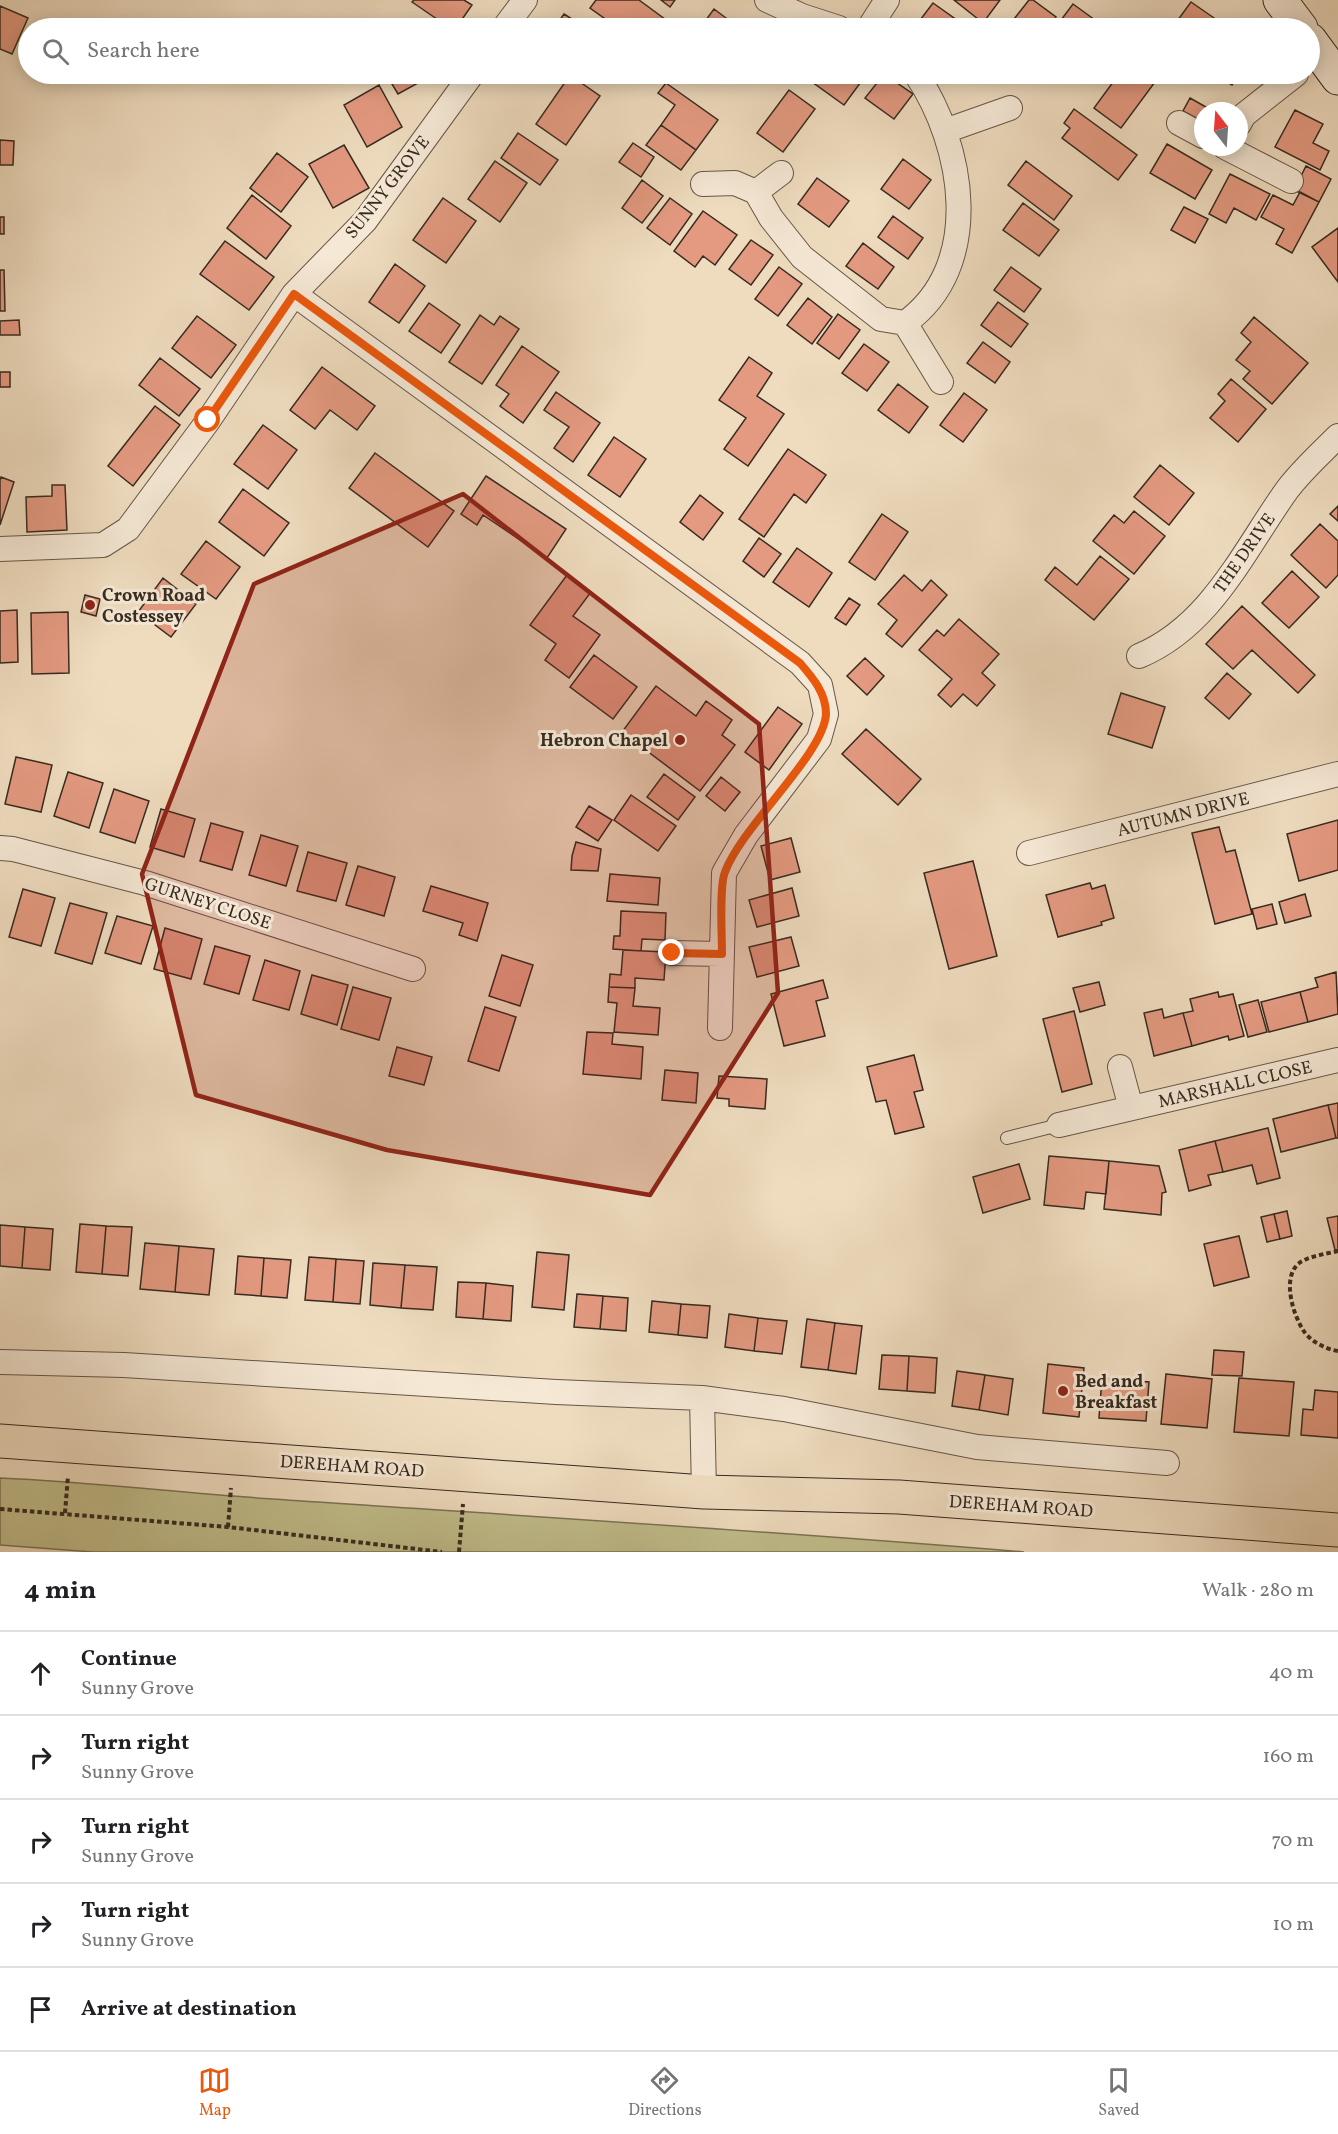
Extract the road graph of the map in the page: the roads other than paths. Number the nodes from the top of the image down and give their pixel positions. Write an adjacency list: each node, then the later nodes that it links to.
1 (525, 0): 5 (street)
2 (767, 0): 6 (street)
3 (887, 0): 7 (street)
4 (1280, 0): 8 (street)
5 (512, 18)
6 (808, 18)
7 (875, 18)
8 (1294, 18)
9 (465, 84): 22 (street, SUNNY GROVE)
10 (923, 84): 15 (street)
11 (1286, 84): 13 (street)
12 (1010, 108): 15 (street)
13 (1248, 112)
14 (1179, 123): 16 (street)
15 (945, 131): 23 (street)
16 (1194, 131)
17 (1243, 156): 19 (street)
18 (781, 173): 21 (street)
19 (1291, 181)
20 (703, 184): 21 (street)
21 (756, 192): 23 (street)
22 (294, 294): 26 (street, SUNNY GROVE); 32 (street)
23 (905, 323): 24 (street)
24 (941, 382)
25 (1338, 436): 27 (street, THE DRIVE)
26 (0, 549)
27 (1139, 656)
28 (1338, 774): 30 (street, AUTUMN DRIVE)
29 (0, 848): 33 (street, GURNEY CLOSE)
30 (1029, 853)
31 (672, 953): 32 (street)
32 (722, 954): 34 (street)
33 (413, 969)
34 (720, 1028)
35 (1338, 1060): 37 (street, MARSHALL CLOSE)
36 (1120, 1066): 37 (street)
37 (1131, 1108): 38 (street, MARSHALL CLOSE)
38 (1059, 1125): 39 (lane)
39 (1007, 1138)
40 (0, 1362): 41 (street)
41 (702, 1398): 43 (street); 44 (street)
42 (0, 1442): 44 (highway, DEREHAM ROAD)
43 (1167, 1463)
44 (704, 1492): 45 (highway, DEREHAM ROAD)
45 (1338, 1530)

